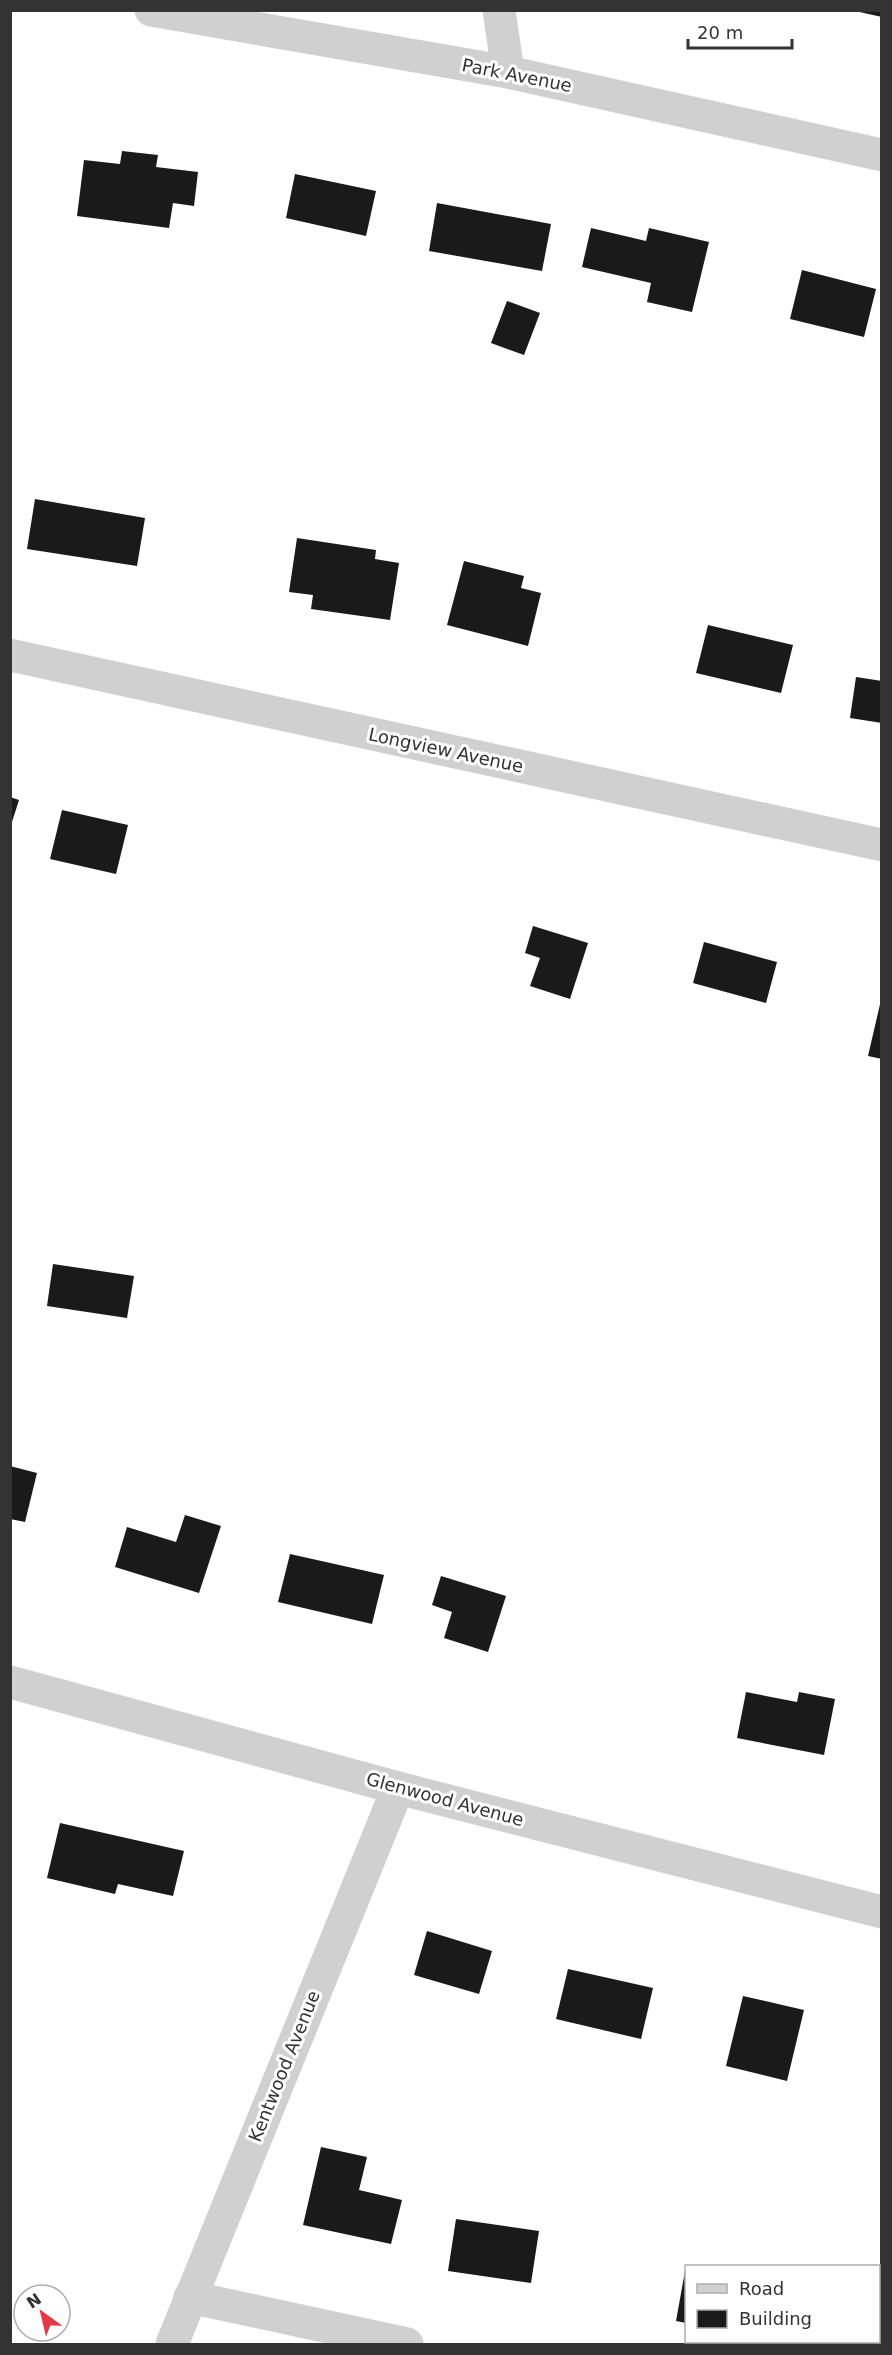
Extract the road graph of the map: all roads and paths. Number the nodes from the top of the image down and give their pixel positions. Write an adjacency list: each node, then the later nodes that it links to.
1 (151, 10): 3 (street, Park Avenue)
2 (499, 10): 3 (street)
3 (508, 72): 4 (street, Park Avenue)
4 (882, 155)
5 (10, 655): 6 (street, Longview Avenue)
6 (882, 844)
7 (10, 1682): 8 (street, Glenwood Avenue)
8 (398, 1788): 9 (street, Glenwood Avenue); 10 (street, Kentwood Avenue)
9 (882, 1912)
10 (189, 2297): 11 (street, Kentwood Avenue); 12 (street)
11 (172, 2344)
12 (407, 2344)

